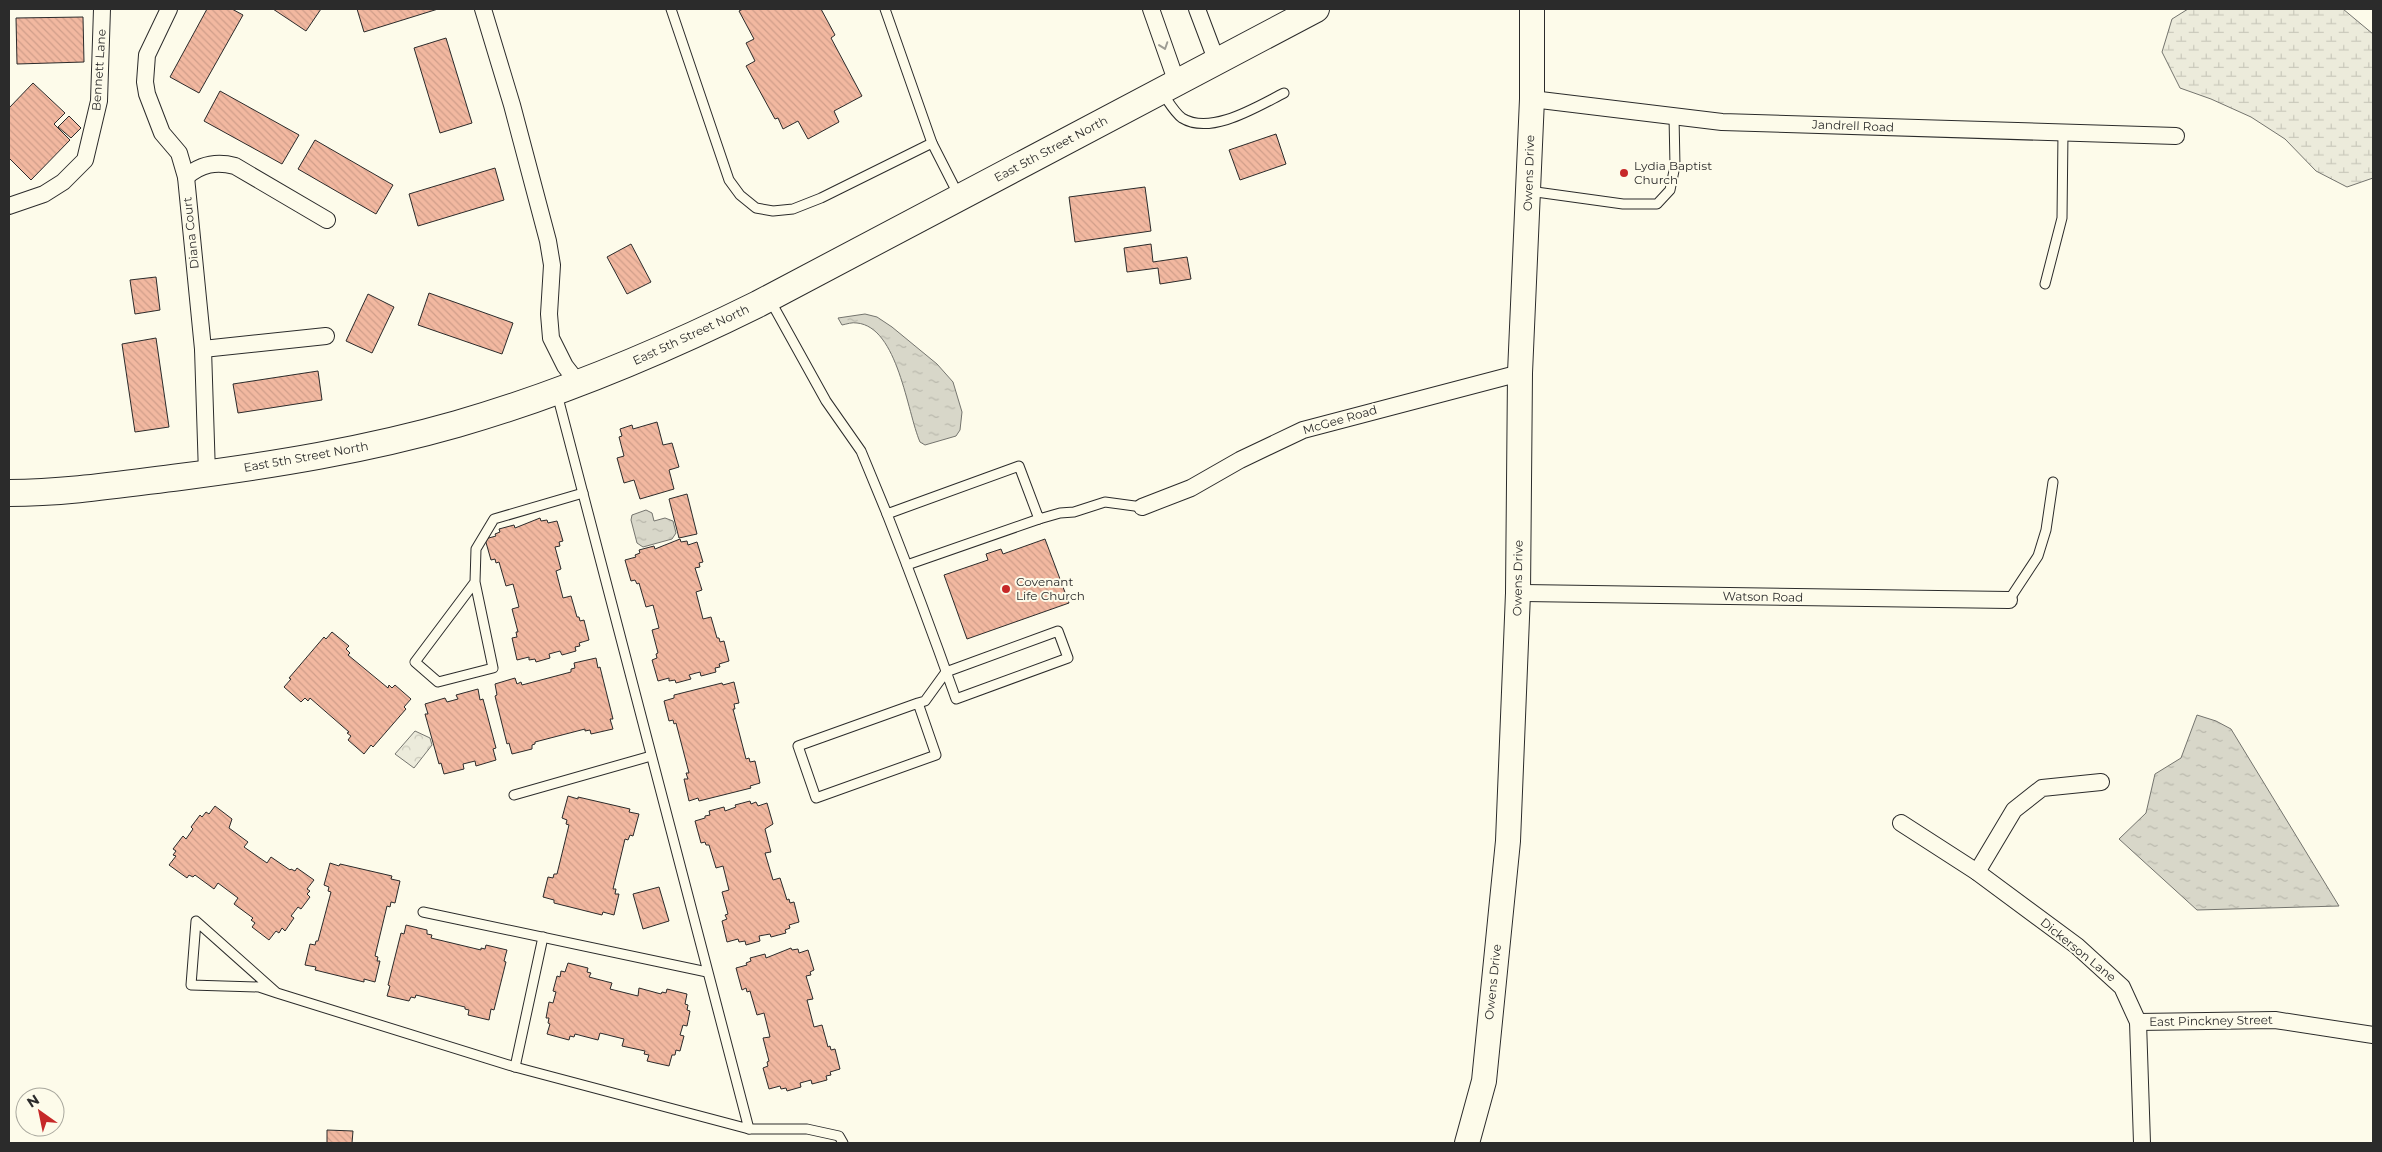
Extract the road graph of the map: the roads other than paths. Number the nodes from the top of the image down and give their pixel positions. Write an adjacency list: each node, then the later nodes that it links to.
1 (102, 9): 21 (street, Bennett Lane)
2 (169, 9): 18 (street, Diana Court)
3 (483, 9): 28 (street)
4 (671, 9): 17 (lane)
5 (885, 9): 17 (lane)
6 (1151, 9): 11 (street, one-way to 11)
7 (1196, 9): 10 (street)
8 (1316, 9): 10 (main road, East 5th Street North)
9 (1532, 9): 13 (street, Owens Drive)
10 (1217, 62): 11 (main road, East 5th Street North)
11 (1169, 88): 12 (lane); 20 (main road, East 5th Street North)
12 (1284, 94)
13 (1532, 99): 14 (street, Jandrell Road); 19 (street, Owens Drive)
14 (1674, 116): 15 (street, Jandrell Road); 19 (lane)
15 (2063, 133): 16 (street, Jandrell Road); 23 (lane)
16 (2176, 136)
17 (932, 143): 20 (lane)
18 (186, 177): 22 (street); 26 (street, Diana Court)
19 (1528, 191): 27 (street, Owens Drive)
20 (959, 197): 24 (main road, East 5th Street North)
21 (9, 206)
22 (327, 220)
23 (2045, 284)
24 (769, 298): 28 (main road, East 5th Street North); 34 (lane)
25 (326, 336): 26 (street)
26 (203, 349): 29 (street, Diana Court)
27 (1520, 373): 33 (street, McGee Road); 38 (street, Owens Drive)
28 (568, 388): 29 (main road, East 5th Street North); 32 (lane)
29 (207, 474): 31 (main road, East 5th Street North)
30 (2053, 482): 39 (lane)
31 (9, 493)
32 (582, 493): 37 (lane); 42 (lane)
33 (1142, 507): 35 (lane)
34 (887, 514): 35 (lane); 36 (lane)
35 (1039, 519): 36 (lane)
36 (907, 565): 40 (lane)
37 (475, 582): 37 (lane)
38 (1518, 593): 39 (street, Watson Road); 56 (street, Owens Drive)
39 (2009, 600)
40 (946, 672): 40 (lane); 41 (lane)
41 (918, 703): 41 (lane)
42 (651, 756): 44 (lane); 49 (lane)
43 (2101, 782): 46 (street)
44 (514, 795)
45 (1901, 823): 46 (street, Dickerson Lane)
46 (1977, 872): 51 (street, Dickerson Lane)
47 (423, 912): 48 (lane)
48 (543, 937): 49 (lane); 53 (lane)
49 (707, 972): 54 (lane)
50 (277, 993): 50 (lane); 53 (lane)
51 (2138, 1022): 52 (street, East Pinckney Street); 57 (street, Dickerson Lane)
52 (2373, 1035)
53 (514, 1067): 54 (lane)
54 (749, 1129): 55 (lane)
55 (843, 1143)
56 (1467, 1143)
57 (2142, 1143)

